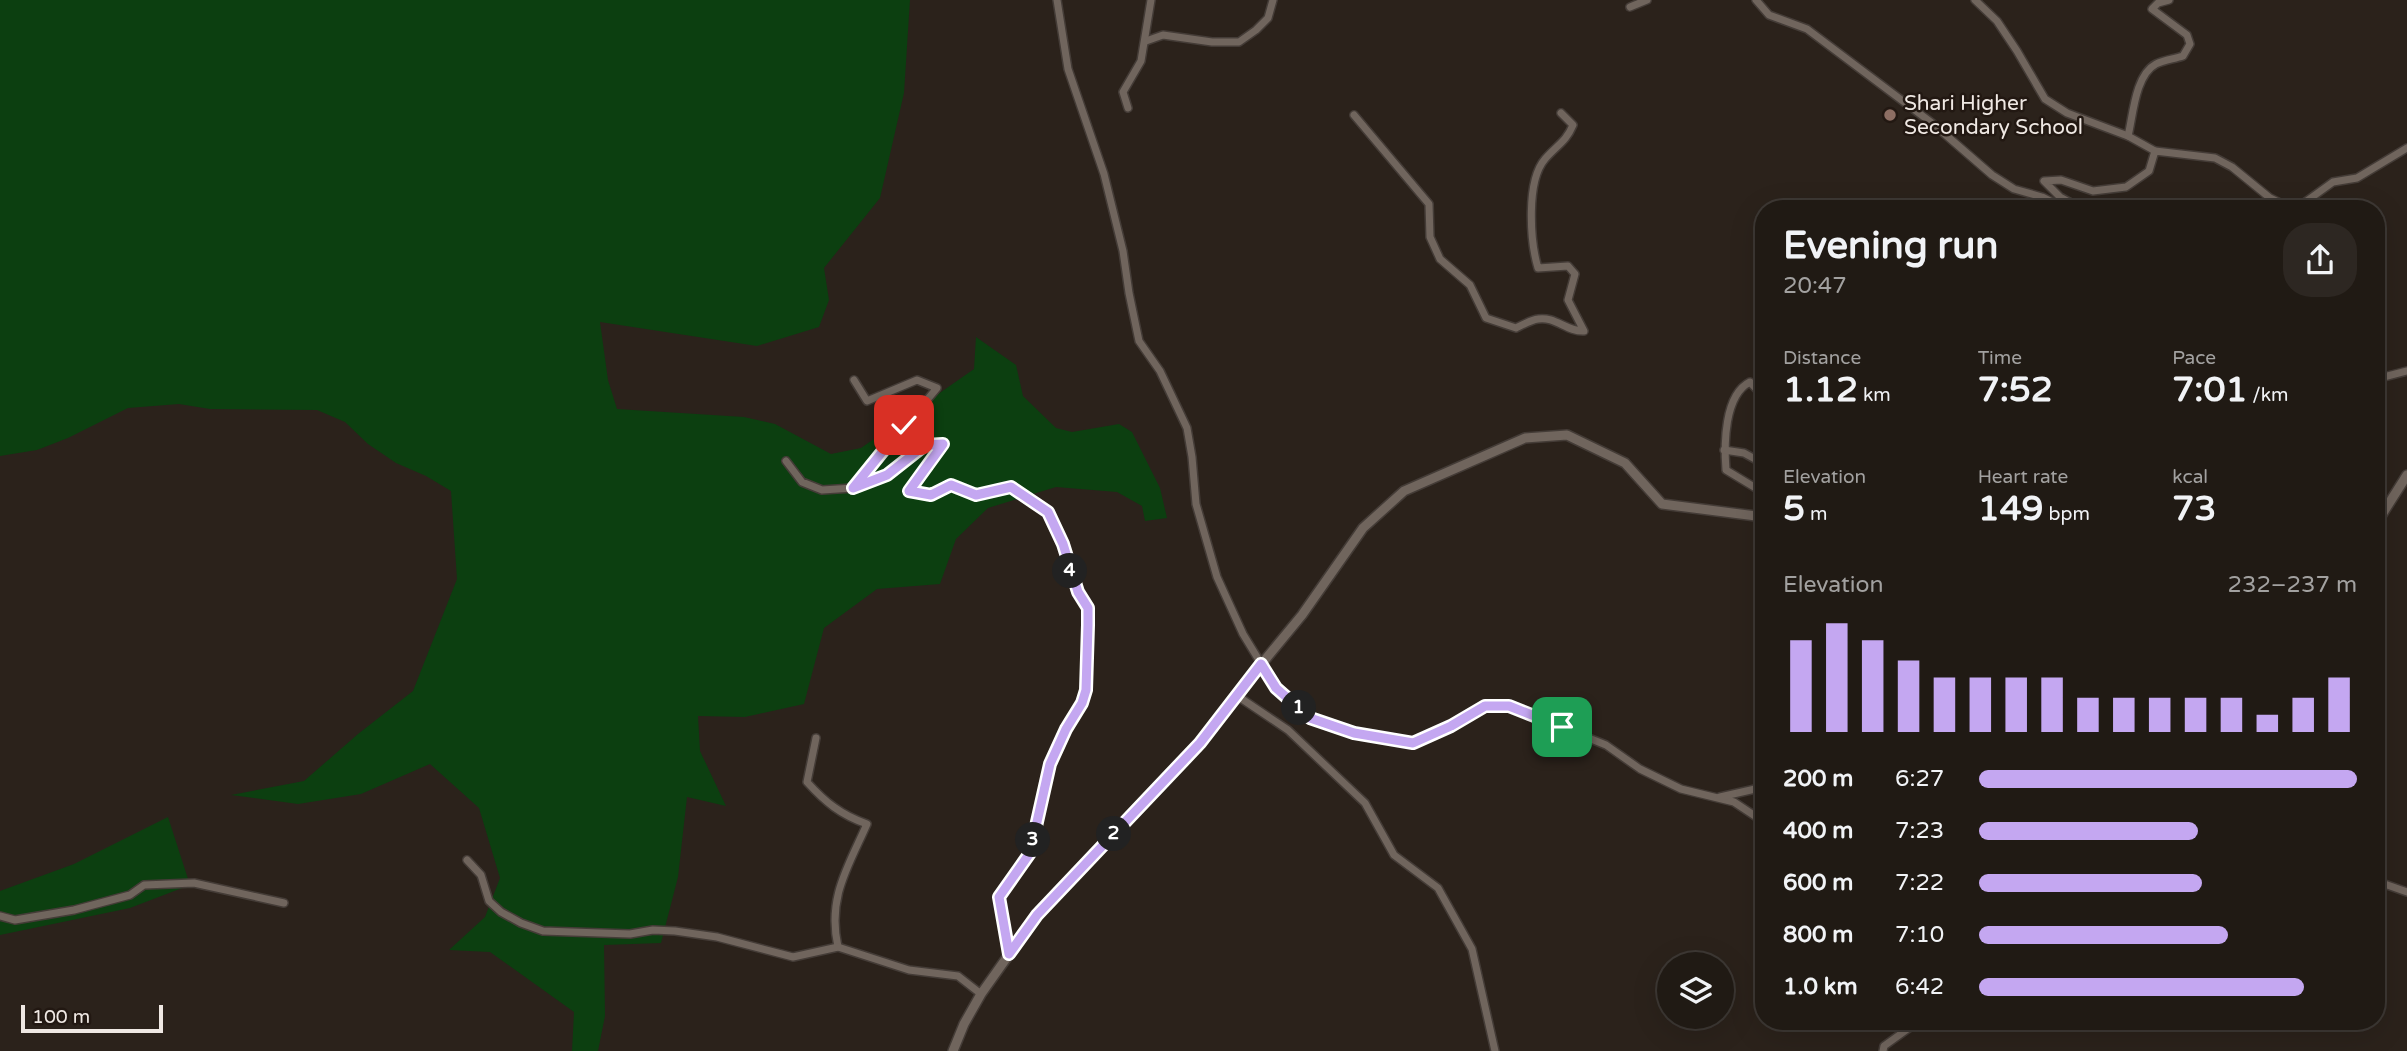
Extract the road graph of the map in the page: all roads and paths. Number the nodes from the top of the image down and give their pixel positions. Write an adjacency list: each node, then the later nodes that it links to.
1 (1057, 0): 32 (street)
2 (1151, 0): 9 (street)
3 (1273, 0): 9 (street)
4 (1647, 0): 8 (street)
5 (1756, 0): 16 (street)
6 (1975, 0): 13 (street)
7 (2169, 0): 13 (street)
8 (1630, 7)
9 (1146, 41): 10 (street)
10 (1128, 108)
11 (1562, 113): 12 (street)
12 (1354, 115)
13 (2128, 136): 15 (street)
14 (2407, 148): 19 (street)
15 (2155, 151): 17 (street); 18 (street)
16 (2048, 200)
17 (2065, 200)
18 (2274, 200)
19 (2308, 200)
20 (2407, 371): 21 (street)
21 (2385, 377)
22 (854, 380): 28 (street)
23 (1755, 387): 24 (street)
24 (1724, 450): 25 (street); 29 (street)
25 (1755, 459)
26 (786, 461): 28 (street)
27 (2407, 475): 30 (street)
28 (853, 488): 44 (street)
29 (1755, 488)
30 (2385, 510)
31 (1755, 516): 32 (street)
32 (1261, 664): 33 (street); 36 (street)
33 (1236, 695): 44 (street); 48 (street)
34 (816, 738): 43 (street)
35 (1755, 789): 36 (street)
36 (1716, 798): 37 (street)
37 (1755, 816)
38 (467, 860): 43 (street)
39 (2385, 884): 40 (street)
40 (2407, 892)
41 (284, 903): 42 (street)
42 (0, 916)
43 (838, 947): 45 (street)
44 (1009, 954): 45 (street)
45 (981, 994): 47 (street)
46 (1906, 1030): 49 (street)
47 (953, 1051)
48 (1495, 1051)
49 (1883, 1051)

